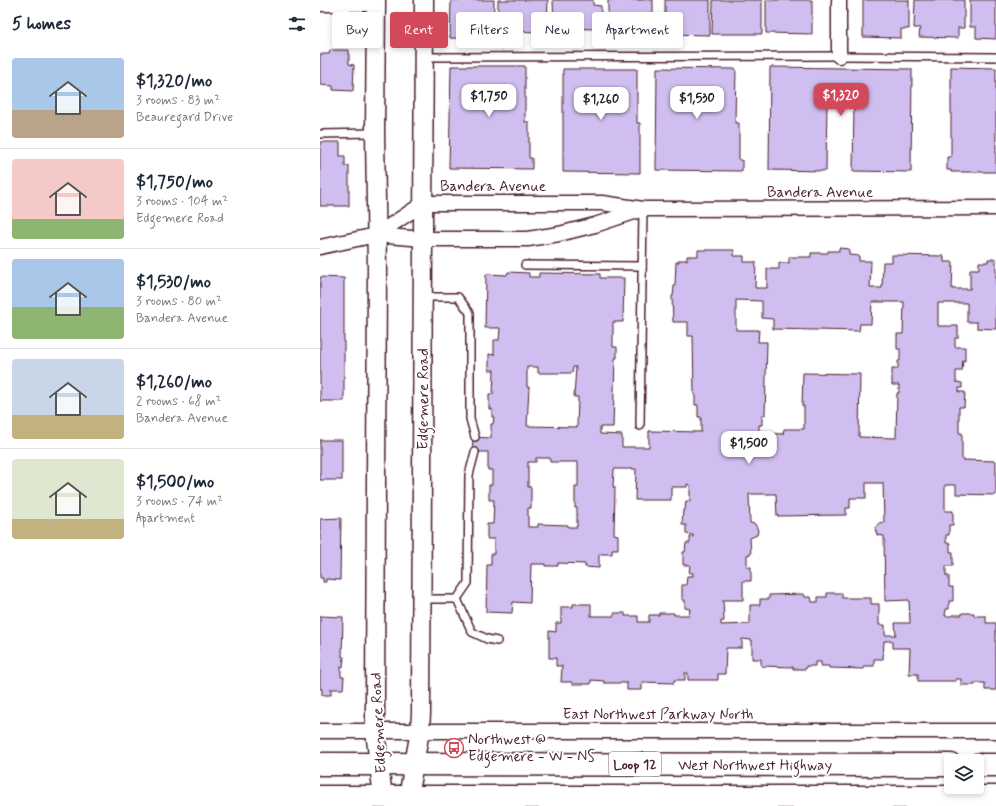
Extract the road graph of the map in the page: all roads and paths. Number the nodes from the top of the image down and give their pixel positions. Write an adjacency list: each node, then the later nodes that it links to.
1 (424, 0): 6 (street, Edgemere Road)
2 (839, 0): 5 (street)
3 (376, 2): 4 (street); 8 (street, Edgemere Road)
4 (320, 4)
5 (839, 56): 6 (lane); 7 (lane)
6 (424, 57): 10 (street, Edgemere Road)
7 (996, 57)
8 (375, 133): 9 (lane); 13 (street, Edgemere Road)
9 (320, 134)
10 (424, 203): 12 (street, Bandera Avenue); 13 (street, Bandera Avenue); 14 (street, Edgemere Road)
11 (996, 208): 12 (street, Bandera Avenue)
12 (643, 209): 14 (street, Bandera Avenue); 17 (lane)
13 (376, 235): 14 (street, Bandera Avenue); 15 (street, Bandera Avenue); 26 (street, Edgemere Road)
14 (423, 239): 18 (street, Edgemere Road)
15 (320, 247)
16 (525, 265): 17 (lane)
17 (642, 266): 19 (lane)
18 (423, 297): 20 (lane); 22 (street, Edgemere Road)
19 (640, 426)
20 (475, 437)
21 (475, 452): 23 (lane)
22 (422, 599): 23 (lane); 27 (street, Edgemere Road)
23 (457, 599): 24 (lane)
24 (497, 641)
25 (320, 731): 26 (street, East Northwest Parkway North)
26 (376, 731): 27 (street, East Northwest Parkway North); 30 (street, Edgemere Road)
27 (420, 731): 28 (street, East Northwest Parkway North); 31 (street, Edgemere Road)
28 (996, 731)
29 (320, 764): 30 (main road, West Northwest Highway / Loop 12)
30 (379, 764): 31 (main road, West Northwest Highway / Loop 12); 36 (street, Edgemere Road)
31 (415, 764): 32 (main road, West Northwest Highway / Loop 12); 37 (street, Edgemere Road)
32 (944, 765)
33 (984, 765): 34 (main road)
34 (996, 765)
35 (320, 797): 36 (main road, Loop 12)
36 (383, 797): 37 (main road, Loop 12)
37 (408, 797): 38 (main road, Loop 12)
38 (996, 797)

